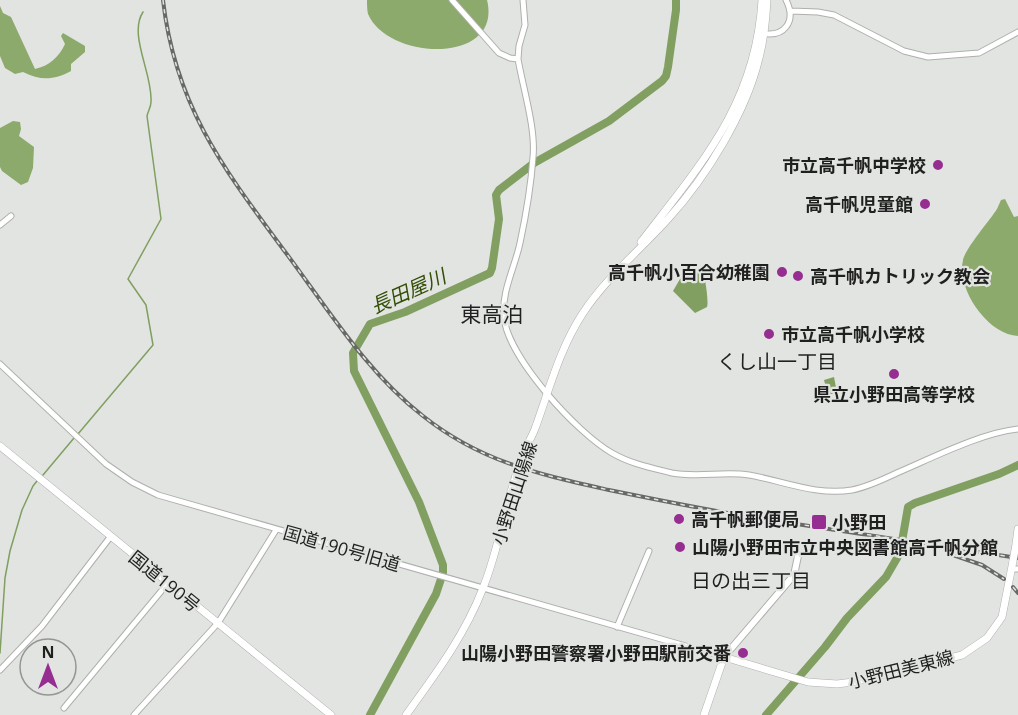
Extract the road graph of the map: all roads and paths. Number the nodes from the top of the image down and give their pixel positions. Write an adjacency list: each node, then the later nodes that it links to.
1 (452, 0): 9 (street)
2 (523, 0): 9 (street)
3 (762, 0): 8 (main road, 小野田山陽線)
4 (767, 0): 8 (main road, 小野田山陽線)
5 (786, 0): 6 (street)
6 (791, 11): 7 (street); 8 (street)
7 (1018, 32)
8 (762, 34): 13 (main road, 小野田山陽線)
9 (518, 59): 13 (street)
10 (11, 216): 11 (street)
11 (0, 225)
12 (0, 364): 17 (street, 国道190号旧道)
13 (546, 396): 14 (street); 23 (main road, 小野田山陽線, bridge)
14 (1018, 429)
15 (0, 446): 18 (main road, 国道190号)
16 (1018, 529): 21 (main road, 小野田美東線, bridge)
17 (276, 530): 23 (street, 国道190号旧道); 24 (street)
18 (111, 536): 22 (main road, 国道190号); 27 (street)
19 (649, 551): 25 (street)
20 (798, 556): 26 (main road)
21 (1014, 566): 26 (main road, 小野田美東線)
22 (168, 583): 24 (main road, 国道190号); 28 (street)
23 (483, 588): 25 (street, 国道190号旧道); 31 (main road, 小野田山陽線)
24 (218, 623): 29 (street); 30 (main road, 国道190号)
25 (618, 627): 26 (street, 国道190号旧道)
26 (724, 657): 32 (main road)
27 (0, 670)
28 (64, 708)
29 (134, 715)
30 (331, 715)
31 (406, 715)
32 (704, 715)

